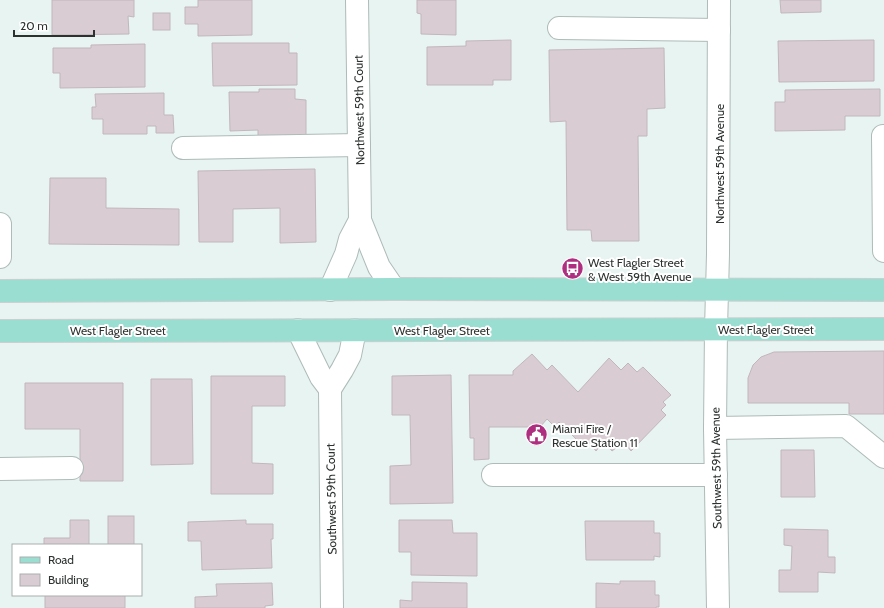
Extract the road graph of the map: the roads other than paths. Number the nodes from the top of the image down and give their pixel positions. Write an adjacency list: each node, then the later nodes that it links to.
1 (357, 0): 6 (street, Northwest 59th Court)
2 (719, 0): 4 (street, Northwest 59th Avenue)
3 (559, 28): 4 (street)
4 (719, 30): 14 (street, Northwest 59th Avenue)
5 (883, 136): 10 (street)
6 (359, 145): 7 (street); 8 (street, Northwest 59th Court)
7 (183, 148)
8 (360, 220): 12 (street, Northwest 59th Court); 13 (street, Northwest 59th Court)
9 (0, 224): 11 (street)
10 (884, 251)
11 (0, 257)
12 (394, 289): 13 (main road); 14 (main road)
13 (330, 290): 16 (main road)
14 (717, 290): 15 (main road); 17 (street, Northwest 59th Avenue)
15 (884, 290)
16 (0, 291)
17 (716, 329): 18 (main road, West Flagler Street); 20 (main road, West Flagler Street); 23 (street, Southwest 59th Avenue)
18 (884, 329)
19 (298, 330): 20 (main road, West Flagler Street); 21 (main road, West Flagler Street); 22 (street)
20 (356, 330): 22 (street)
21 (0, 331)
22 (330, 389): 29 (street, Southwest 59th Court)
23 (715, 428): 24 (street); 28 (street, Southwest 59th Avenue)
24 (884, 458)
25 (72, 468): 26 (street)
26 (0, 469)
27 (493, 475): 28 (street)
28 (716, 475): 30 (street, Southwest 59th Avenue)
29 (332, 608)
30 (718, 608)

